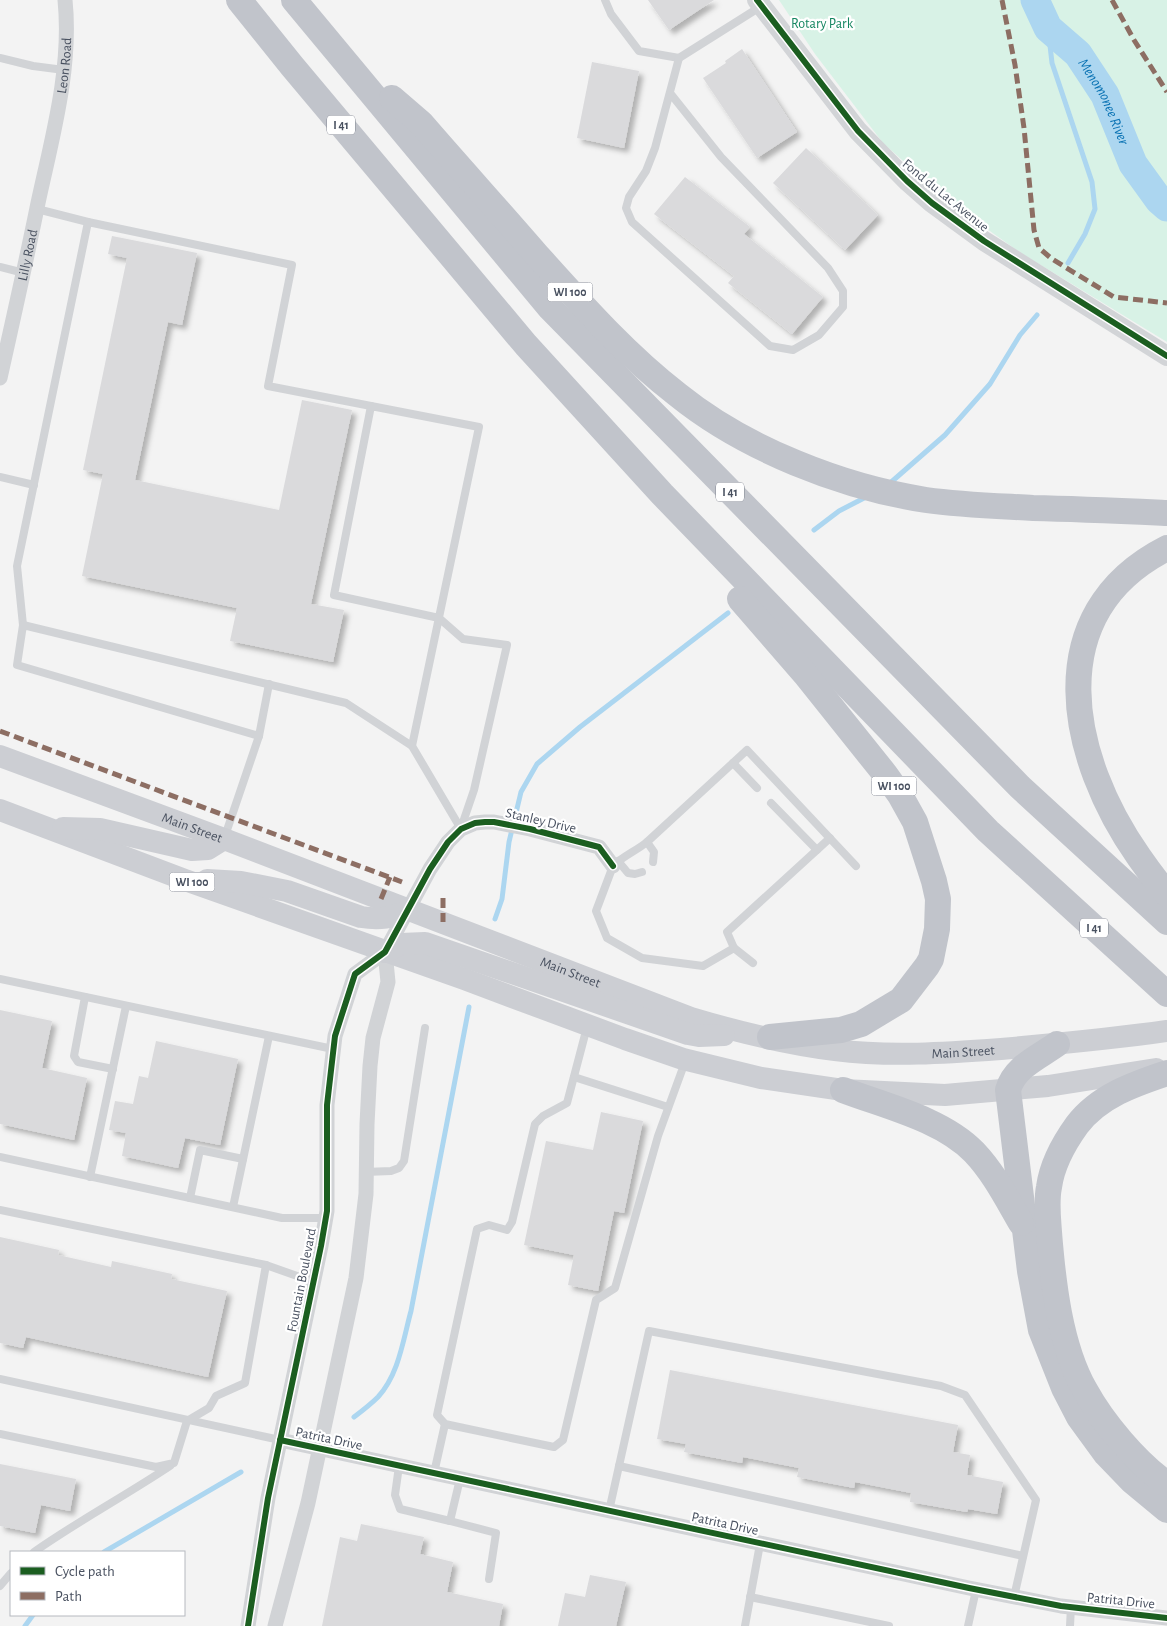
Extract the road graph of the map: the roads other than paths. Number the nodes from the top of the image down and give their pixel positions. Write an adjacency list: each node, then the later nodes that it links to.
1 (65, 0): 9 (street, Leon Road)
2 (239, 0): 21 (highway, I 41)
3 (294, 0): 6 (highway, I 41)
4 (605, 0): 8 (lane)
5 (759, 3): 8 (lane); 16 (street, Fond du Lac Avenue)
6 (323, 35): 22 (highway, WI 100); 47 (highway, I 41)
7 (0, 58): 9 (lane)
8 (679, 58): 10 (lane)
9 (64, 70): 11 (street, Leon Road)
10 (670, 93): 10 (lane)
11 (53, 132): 12 (street, Lilly Road)
12 (37, 208): 13 (lane); 15 (street, Lilly Road)
13 (88, 222): 18 (lane); 20 (lane)
14 (0, 266): 15 (lane)
15 (24, 273): 17 (street, Lilly Road)
16 (1167, 356)
17 (0, 378)
18 (371, 406): 24 (lane); 24 (lane)
19 (0, 477): 20 (lane)
20 (34, 485): 25 (lane)
21 (662, 494): 52 (highway, I 41); 59 (highway, WI 100)
22 (1167, 513)
23 (1167, 548): 45 (highway)
24 (439, 618): 28 (lane); 35 (lane)
25 (23, 625): 26 (lane); 27 (lane)
26 (269, 684): 27 (lane); 28 (lane)
27 (260, 736): 37 (lane)
28 (412, 746): 35 (lane)
29 (0, 756): 37 (main road, Main Street / WI 100)
30 (733, 763): 31 (lane); 36 (lane); 38 (lane)
31 (758, 788)
32 (771, 802): 39 (lane)
33 (0, 810): 34 (main road, WI 100)
34 (47, 828): 37 (main road); 44 (main road, WI 100)
35 (461, 829): 41 (street, Stanley Drive); 46 (street)
36 (830, 838): 39 (lane); 42 (lane)
37 (224, 839): 46 (main road, Main Street / WI 100)
38 (647, 842): 40 (lane); 41 (lane)
39 (817, 850): 48 (lane)
40 (652, 862)
41 (615, 863): 43 (lane); 48 (lane)
42 (856, 866)
43 (642, 872)
44 (185, 880): 46 (main road); 49 (main road, WI 100)
45 (1167, 894)
46 (409, 910): 49 (street); 59 (main road, Main Street / WI 100)
47 (1167, 922)
48 (734, 948): 50 (lane)
49 (385, 952): 55 (main road, WI 100); 59 (main road); 61 (street, Fountain Boulevard); 72 (street)
50 (753, 963)
51 (0, 979): 53 (lane)
52 (1167, 994)
53 (85, 997): 54 (lane); 64 (lane)
54 (126, 1006): 58 (lane); 64 (lane)
55 (587, 1025): 62 (main road, WI 100); 66 (lane)
56 (425, 1028): 72 (lane)
57 (1162, 1032): 60 (main road, Main Street / WI 100)
58 (268, 1036): 61 (lane); 71 (lane)
59 (757, 1036): 60 (main road, Main Street / WI 100)
60 (1057, 1044): 68 (highway)
61 (333, 1049): 77 (street, Fountain Boulevard)
62 (686, 1060): 67 (main road, WI 100); 69 (lane)
63 (1167, 1068): 68 (main road, WI 100)
64 (113, 1069): 73 (lane)
65 (1167, 1073): 92 (highway)
66 (574, 1077): 69 (lane); 83 (lane)
67 (842, 1090): 68 (main road, WI 100); 78 (highway)
68 (1008, 1090): 78 (highway)
69 (668, 1107): 83 (lane)
70 (0, 1157): 73 (lane)
71 (243, 1159): 74 (lane); 75 (lane)
72 (366, 1172): 86 (street)
73 (90, 1176): 74 (lane)
74 (190, 1198): 75 (lane)
75 (233, 1207): 77 (lane)
76 (0, 1210): 79 (lane)
77 (326, 1218): 80 (street, Fountain Boulevard)
78 (1026, 1232): 93 (highway)
79 (266, 1265): 80 (lane); 82 (lane)
80 (314, 1282): 85 (street, Fountain Boulevard)
81 (0, 1379): 82 (lane)
82 (187, 1421): 85 (lane); 87 (lane)
83 (445, 1424): 90 (lane)
84 (0, 1434): 87 (lane)
85 (280, 1440): 86 (street, Patrita Drive); 107 (street, Fountain Boulevard)
86 (319, 1448): 88 (street, Patrita Drive); 108 (street)
87 (174, 1463): 97 (lane)
88 (400, 1466): 90 (street, Patrita Drive); 95 (lane)
89 (619, 1466): 94 (lane); 98 (lane); 98 (lane)
90 (434, 1473): 91 (street, Patrita Drive)
91 (460, 1479): 94 (street, Patrita Drive); 95 (lane)
92 (1167, 1484)
93 (1167, 1510)
94 (610, 1511): 96 (street, Patrita Drive)
95 (450, 1521): 100 (lane)
96 (760, 1544): 102 (street, Patrita Drive); 103 (lane)
97 (35, 1551)
98 (1023, 1556): 104 (lane)
99 (10, 1574): 101 (lane)
100 (489, 1579)
101 (0, 1586)
102 (976, 1590): 104 (street, Patrita Drive); 111 (lane)
103 (750, 1597): 109 (lane); 110 (lane)
104 (1014, 1597): 105 (street, Patrita Drive)
105 (1071, 1607): 106 (street, Patrita Drive); 112 (lane)
106 (1167, 1618)
107 (248, 1626)
108 (275, 1626)
109 (745, 1626)
110 (889, 1626)
111 (968, 1626)
112 (1070, 1626)

